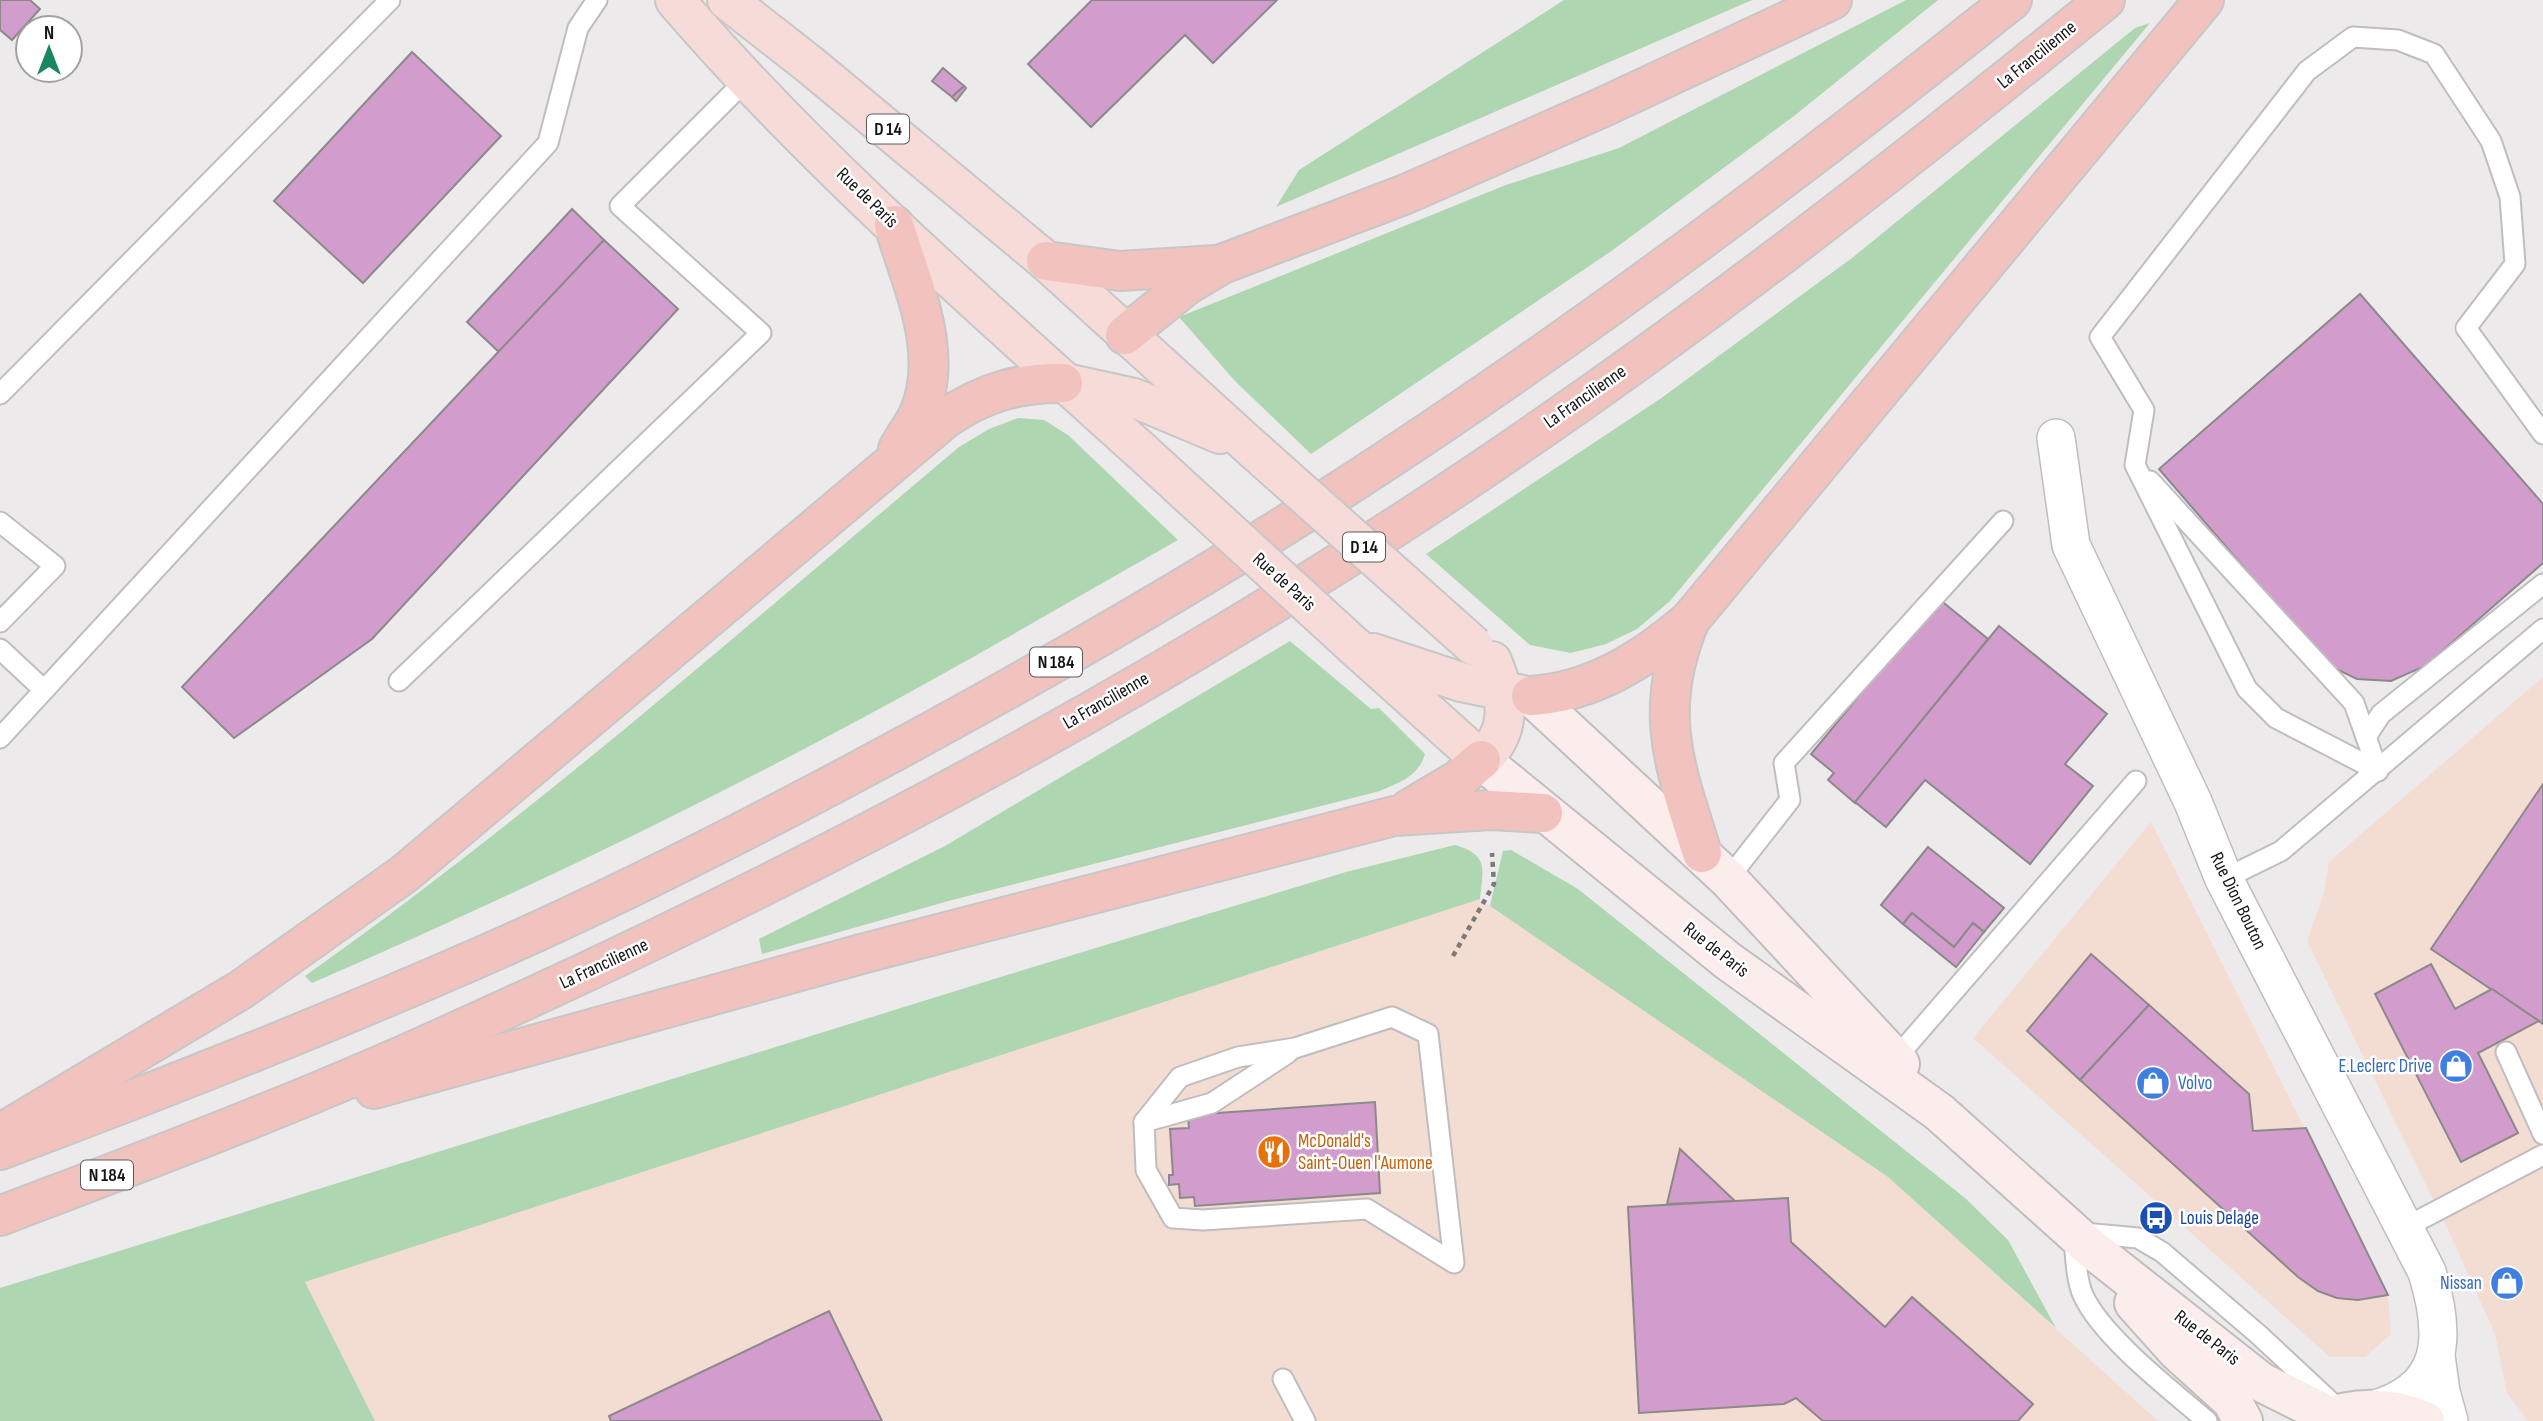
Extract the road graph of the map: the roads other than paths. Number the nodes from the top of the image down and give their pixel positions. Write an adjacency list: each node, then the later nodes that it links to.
1 (390, 0): 15 (lane)
2 (597, 0): 31 (lane)
3 (675, 0): 9 (main road, Rue de Paris / D 14)
4 (727, 0): 11 (main road, D 14)
5 (1832, 0): 12 (highway)
6 (2012, 0): 49 (highway, N 184)
7 (2105, 0): 47 (highway, La Francilienne / N 184)
8 (2203, 0): 24 (highway)
9 (745, 81): 10 (main road, Rue de Paris / D 14); 29 (lane)
10 (894, 225): 14 (main road, Rue de Paris / D 14); 20 (highway)
11 (1046, 261): 12 (highway); 13 (main road, D 14)
12 (1222, 264): 13 (highway)
13 (1125, 335): 14 (main road); 16 (main road, D 14)
14 (1080, 390): 16 (main road, Rue de Paris); 20 (highway); 30 (main road, Rue de Paris / D 14, bridge)
15 (0, 394)
16 (1195, 413): 28 (main road, Rue de Paris / D 14, bridge)
17 (2543, 434): 19 (lane)
18 (2056, 438): 40 (street, Rue Dion Bouton)
19 (2135, 465): 32 (lane); 35 (lane)
20 (886, 467): 46 (highway)
21 (2003, 521): 39 (lane)
22 (0, 522): 25 (lane)
23 (2543, 584): 32 (lane)
24 (1690, 620): 28 (highway); 39 (highway)
25 (0, 622)
26 (2543, 629): 35 (lane)
27 (0, 649): 31 (lane)
28 (1499, 673): 30 (main road); 34 (main road); 39 (main road, Rue de Paris / D 14)
29 (399, 681)
30 (1417, 682): 34 (main road, Rue de Paris / D 14)
31 (44, 690): 33 (lane)
32 (2366, 737): 35 (lane)
33 (0, 738)
34 (1481, 760): 37 (main road, Rue de Paris / D 14); 38 (highway)
35 (2378, 771): 40 (lane)
36 (2136, 781): 43 (lane)
37 (1543, 813): 38 (highway); 44 (main road, Rue de Paris / D 14)
38 (1394, 816): 47 (highway)
39 (1715, 866): 43 (main road, Rue de Paris / D 14)
40 (2224, 878): 52 (street, Rue Dion Bouton)
41 (1295, 1048): 45 (lane); 45 (lane); 45 (lane)
42 (2506, 1052): 48 (lane)
43 (1896, 1058): 44 (main road, Rue de Paris / D 14)
44 (1939, 1112): 53 (main road, Rue de Paris / D 14)
45 (1144, 1122)
46 (0, 1133)
47 (214, 1133): 51 (highway, La Francilienne / N 184)
48 (2543, 1134)
49 (0, 1150)
50 (2543, 1155): 52 (lane)
51 (0, 1216)
52 (2406, 1227): 54 (street, Rue Dion Bouton)
53 (2082, 1240): 56 (main road, Rue de Paris / D 14); 58 (lane); 59 (main road, Rue de Paris / D 14)
54 (2436, 1356): 56 (street, Rue Dion Bouton); 61 (street, Rue Dion Bouton)
55 (1283, 1379): 57 (lane)
56 (2340, 1415): 60 (main road, Rue de Paris)
57 (1305, 1421)
58 (2207, 1421)
59 (2243, 1421)
60 (2425, 1421)
61 (2449, 1421)

